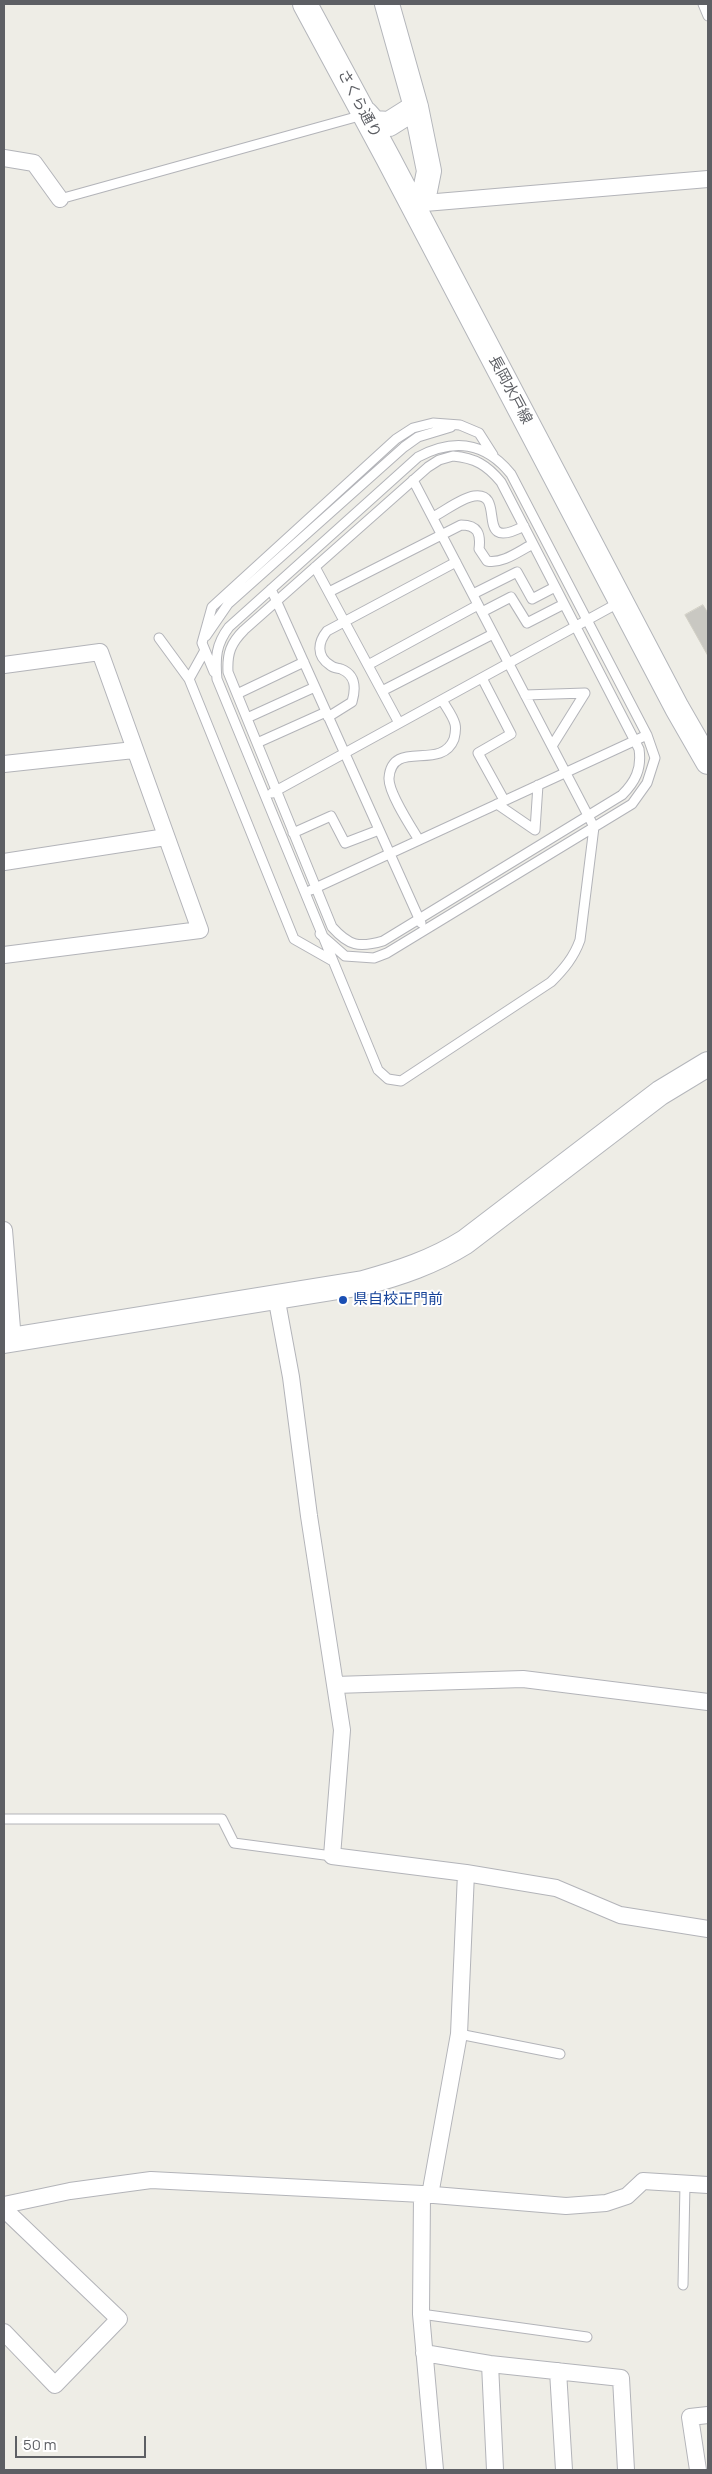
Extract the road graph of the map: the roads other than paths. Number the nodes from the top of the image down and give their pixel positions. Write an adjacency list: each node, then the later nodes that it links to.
1 (305, 4): 6 (street, さくら通り)
2 (387, 4): 5 (street)
3 (703, 4): 4 (lane)
4 (708, 16)
5 (416, 107): 6 (street); 10 (street)
6 (366, 114): 9 (lane); 10 (street, さくら通り)
7 (4, 158): 9 (street)
8 (708, 179): 10 (street)
9 (60, 199)
10 (413, 204): 24 (street, 長岡水戸線)
11 (494, 456): 20 (lane); 27 (lane); 32 (lane)
12 (413, 480): 13 (lane); 14 (lane); 18 (lane)
13 (433, 517): 14 (lane); 15 (lane)
14 (524, 526): 16 (lane)
15 (442, 535): 16 (lane); 17 (lane); 21 (lane)
16 (533, 544): 19 (lane)
17 (456, 562): 22 (lane); 28 (lane)
18 (315, 567): 21 (lane); 23 (lane)
19 (555, 586): 22 (lane); 25 (lane)
20 (271, 589): 23 (lane); 39 (lane)
21 (329, 592): 28 (lane)
22 (472, 594): 26 (lane)
23 (276, 601): 33 (lane); 42 (lane)
24 (621, 602): 27 (lane); 54 (street, 長岡水戸線)
25 (564, 604): 26 (lane); 29 (lane)
26 (480, 609): 30 (lane); 36 (lane)
27 (588, 620): 29 (lane); 48 (lane)
28 (344, 621): 36 (lane); 45 (lane)
29 (576, 627): 34 (lane); 49 (lane)
30 (493, 634): 34 (lane); 41 (lane)
31 (159, 638): 38 (lane)
32 (203, 647): 38 (lane); 39 (lane)
33 (304, 662): 40 (lane); 42 (lane)
34 (509, 663): 37 (lane); 43 (lane)
35 (4, 665): 52 (street)
36 (368, 665): 41 (lane)
37 (482, 678): 44 (lane); 60 (lane)
38 (189, 679): 75 (lane)
39 (217, 679): 59 (lane)
40 (315, 687): 45 (lane); 46 (lane)
41 (382, 691): 47 (lane)
42 (237, 694): 46 (lane)
43 (525, 695): 51 (lane); 51 (lane)
44 (442, 700): 47 (lane); 66 (lane)
45 (327, 714): 50 (lane); 53 (lane)
46 (247, 718): 50 (lane)
47 (399, 723): 53 (lane)
48 (647, 734): 49 (lane); 62 (lane)
49 (634, 740): 56 (lane); 61 (lane)
50 (257, 743): 58 (lane)
51 (552, 746): 56 (lane)
52 (134, 750): 55 (street); 65 (street)
53 (344, 753): 58 (lane); 63 (lane)
54 (708, 762)
55 (4, 764)
56 (566, 772): 57 (lane); 61 (lane)
57 (538, 785): 60 (lane); 60 (lane)
58 (276, 790): 59 (lane); 64 (lane)
59 (265, 796): 70 (lane)
60 (500, 802): 66 (lane)
61 (588, 815): 62 (lane); 71 (lane)
62 (594, 827): 72 (lane); 75 (lane)
63 (378, 830): 64 (lane); 67 (lane)
64 (293, 833): 69 (lane)
65 (166, 837): 68 (street); 74 (street)
66 (419, 840): 67 (lane)
67 (389, 853): 69 (lane); 71 (lane)
68 (4, 862)
69 (316, 888): 70 (lane); 71 (lane)
70 (304, 893): 73 (lane)
71 (418, 918): 72 (lane)
72 (424, 930): 73 (lane)
73 (320, 934): 75 (lane)
74 (4, 955)
75 (331, 960)
76 (708, 1064): 78 (street)
77 (4, 1230): 79 (street)
78 (276, 1296): 79 (street); 80 (street)
79 (8, 1341)
80 (335, 1685): 81 (street); 83 (street)
81 (708, 1702)
82 (4, 1820): 83 (lane)
83 (332, 1856): 84 (street)
84 (466, 1873): 85 (street); 86 (street)
85 (708, 1929)
86 (459, 2034): 87 (lane); 90 (street)
87 (560, 2054)
88 (685, 2184): 89 (street); 90 (street); 93 (lane)
89 (708, 2185)
90 (426, 2195): 91 (street); 94 (street)
91 (4, 2205)
92 (4, 2209): 95 (street)
93 (683, 2285)
94 (421, 2314): 96 (lane); 97 (street)
95 (4, 2332)
96 (587, 2337)
97 (424, 2353): 98 (street); 101 (street)
98 (490, 2364): 99 (street); 102 (street)
99 (558, 2371): 103 (street); 104 (street)
100 (708, 2415): 105 (street)
101 (435, 2470)
102 (495, 2470)
103 (564, 2470)
104 (626, 2470)
105 (698, 2470)

